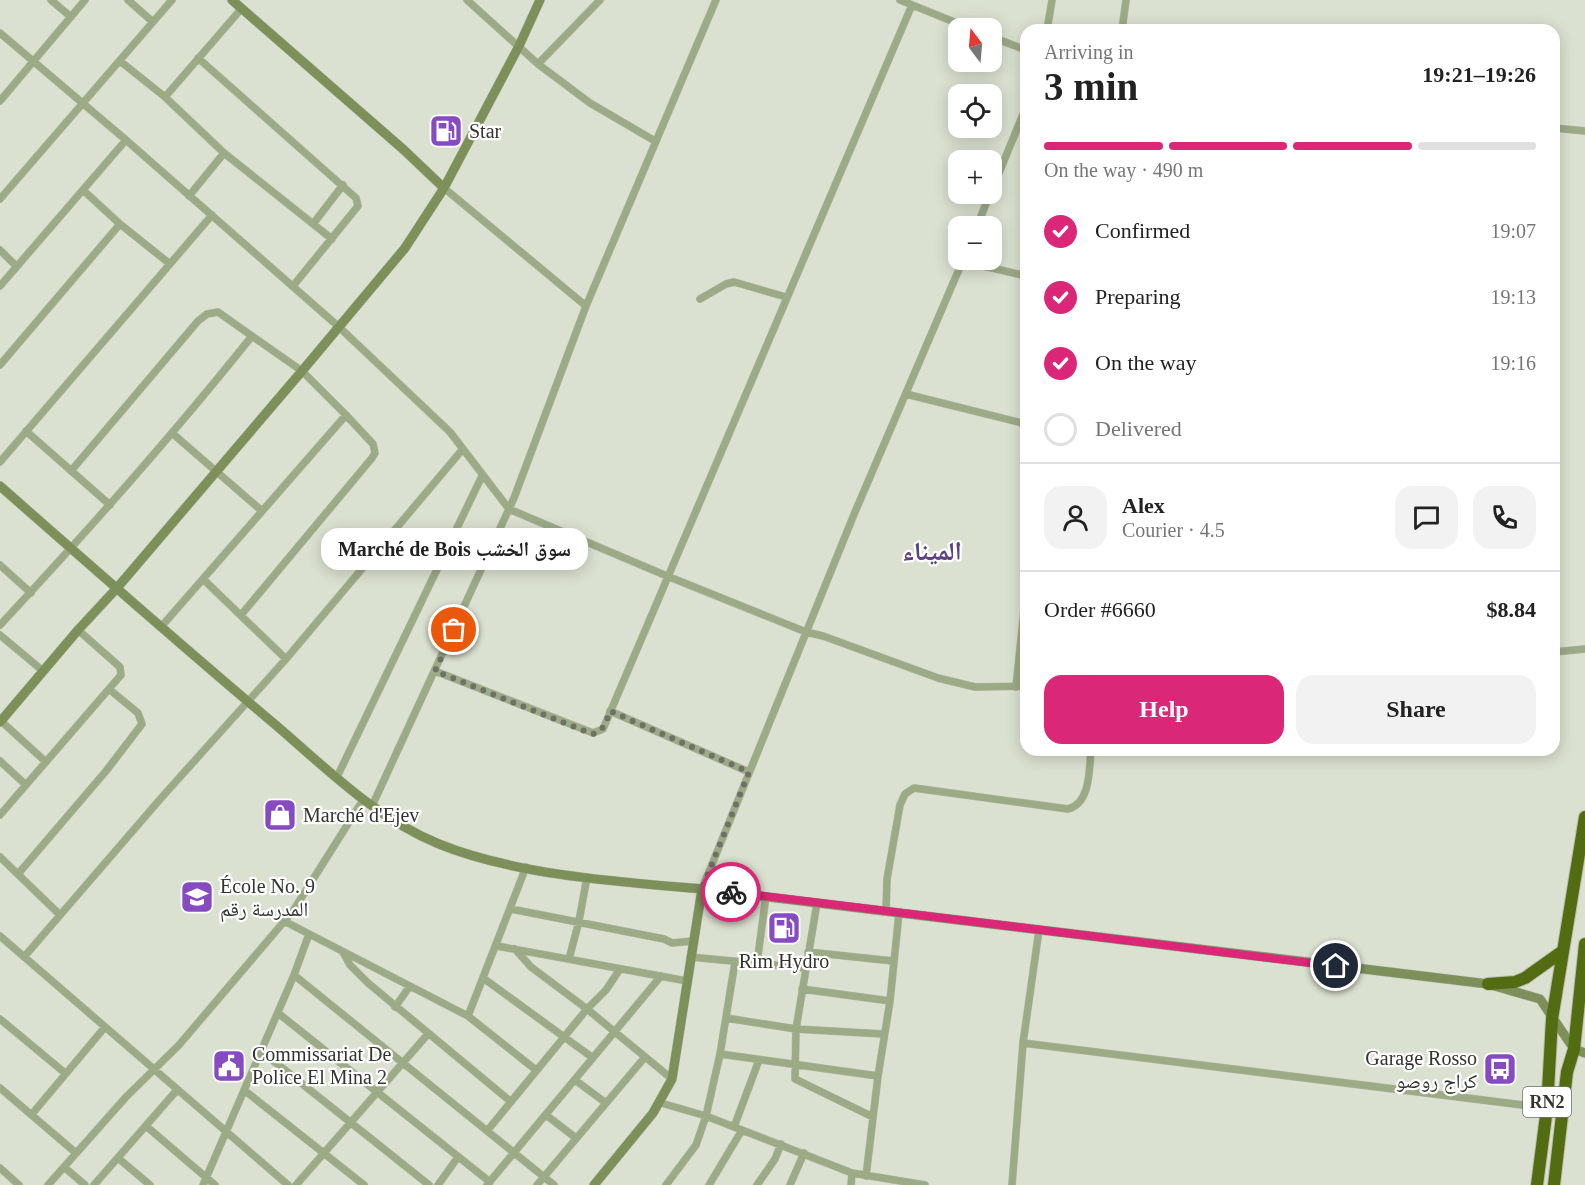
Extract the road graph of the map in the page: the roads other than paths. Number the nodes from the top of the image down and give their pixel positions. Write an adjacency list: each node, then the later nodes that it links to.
1 (51, 0): 15 (street)
2 (85, 0): 15 (street)
3 (128, 0): 17 (street)
4 (172, 0): 17 (street)
5 (232, 0): 14 (main road)
6 (467, 0): 22 (street)
7 (540, 0): 22 (main road)
8 (600, 0): 27 (street)
9 (716, 0): 35 (street)
10 (900, 0): 13 (street)
11 (1052, 0): 18 (street)
12 (1126, 0): 19 (street)
13 (912, 5): 16 (street); 55 (street)
14 (242, 8): 24 (street); 39 (main road)
15 (71, 17): 25 (street)
16 (948, 20)
17 (153, 22): 26 (street)
18 (1048, 24)
19 (1123, 24)
20 (0, 33): 25 (street)
21 (1002, 42): 23 (street)
22 (519, 46): 27 (street); 39 (main road)
23 (1020, 48)
24 (198, 58): 28 (street); 38 (street)
25 (34, 61): 29 (street); 30 (street)
26 (120, 61): 28 (street); 30 (street)
27 (538, 64): 35 (street)
28 (165, 97): 36 (street)
29 (0, 101)
30 (84, 103): 34 (street); 42 (street)
31 (1020, 122): 37 (street)
32 (1560, 129): 33 (street)
33 (1585, 131)
34 (126, 140): 40 (street); 41 (street)
35 (655, 141): 57 (street)
36 (224, 153): 41 (street); 45 (street)
37 (1002, 165)
38 (343, 185): 45 (street); 46 (street)
39 (444, 188): 57 (street); 58 (main road)
40 (84, 191): 44 (street); 49 (street)
41 (189, 196): 43 (street)
42 (0, 199)
43 (212, 215): 48 (street); 54 (street)
44 (120, 224): 48 (street); 60 (street)
45 (313, 224): 46 (street)
46 (332, 239): 54 (street)
47 (0, 250): 49 (street)
48 (170, 264): 65 (street)
49 (16, 266): 53 (street)
50 (959, 270): 62 (street)
51 (1002, 270): 52 (street)
52 (1020, 274)
53 (0, 286)
54 (293, 286): 58 (street)
55 (786, 297): 56 (street); 78 (street)
56 (700, 299)
57 (586, 306): 74 (street)
58 (339, 327): 61 (main road); 67 (street)
59 (252, 336): 61 (street); 66 (street); 69 (street)
60 (0, 365)
61 (302, 371): 63 (street); 70 (main road)
62 (906, 394): 64 (street); 86 (street)
63 (346, 415): 75 (street); 82 (street)
64 (1020, 422)
65 (26, 431): 68 (street); 69 (street)
66 (172, 433): 70 (street); 73 (street)
67 (462, 450): 71 (street); 91 (street)
68 (0, 462)
69 (71, 471): 73 (street)
70 (217, 471): 75 (street); 80 (main road)
71 (482, 476): 74 (street); 104 (street)
72 (0, 486): 76 (main road)
73 (110, 505): 76 (street)
74 (509, 509): 78 (street); 93 (street)
75 (262, 511): 79 (street)
76 (71, 549): 80 (main road); 81 (street)
77 (0, 566): 81 (street)
78 (667, 576): 86 (street); 98 (street)
79 (203, 579): 82 (street); 84 (street)
80 (117, 588): 84 (main road); 85 (main road)
81 (31, 593): 83 (street)
82 (241, 615): 91 (street)
83 (0, 626)
84 (161, 627): 97 (main road)
85 (78, 630): 92 (main road); 96 (street)
86 (806, 632): 94 (street); 103 (street)
87 (0, 635): 92 (street)
88 (1020, 649): 94 (street)
89 (1585, 649): 90 (street)
90 (1560, 652)
91 (286, 659): 97 (street)
92 (43, 671): 99 (main road)
93 (435, 671): 98 (street); 107 (street)
94 (1016, 687): 95 (street)
95 (1020, 687)
96 (109, 689): 102 (street); 112 (street)
97 (248, 702): 104 (main road); 120 (street)
98 (610, 711): 103 (street)
99 (2, 716): 102 (street)
100 (1090, 756): 118 (street)
101 (0, 761): 105 (street)
102 (46, 762): 105 (street)
103 (749, 772): 114 (street)
104 (337, 777): 106 (main road)
105 (26, 784): 108 (street)
106 (363, 800): 107 (main road); 121 (street)
107 (372, 806): 111 (main road)
108 (0, 815)
109 (1585, 817): 130 (highway, RN2)
110 (0, 857): 112 (street)
111 (526, 867): 113 (main road); 117 (street)
112 (18, 874): 120 (street)
113 (587, 877): 114 (main road); 122 (street)
114 (702, 889): 115 (main road); 126 (main road)
115 (766, 896): 116 (main road); 138 (street)
116 (817, 903): 118 (main road); 132 (street)
117 (511, 909): 122 (street); 128 (street)
118 (886, 911): 119 (main road)
119 (899, 913): 123 (main road); 136 (street)
120 (60, 915): 133 (street)
121 (284, 921): 124 (street); 173 (street)
122 (579, 921): 126 (street); 135 (street)
123 (1039, 930): 145 (main road); 164 (street)
124 (309, 934): 131 (street); 141 (street)
125 (0, 936): 133 (street)
126 (693, 941): 134 (main road)
127 (1585, 944): 152 (highway, RN2)
128 (497, 946): 129 (street); 143 (street)
129 (515, 949): 135 (street); 150 (street)
130 (1563, 951): 145 (highway); 155 (highway, RN2)
131 (343, 952): 146 (street); 149 (street)
132 (808, 952): 136 (street); 139 (street)
133 (24, 957): 157 (street)
134 (690, 957): 137 (street); 144 (main road)
135 (569, 959): 140 (street)
136 (894, 961): 148 (street)
137 (735, 962): 138 (street); 154 (street)
138 (757, 963): 139 (street)
139 (805, 968): 147 (street)
140 (620, 969): 142 (street); 150 (street)
141 (294, 975): 151 (street); 171 (street)
142 (661, 976): 144 (street); 161 (street)
143 (483, 978): 153 (street); 163 (street)
144 (687, 981): 177 (main road)
145 (1488, 984): 155 (main road)
146 (410, 986): 149 (street); 153 (street)
147 (802, 989): 148 (street); 159 (street)
148 (890, 1001): 162 (street)
149 (395, 1006): 160 (street)
150 (587, 1009): 161 (street); 163 (street)
151 (278, 1012): 165 (street); 182 (street)
152 (1578, 1013): 158 (highway); 166 (highway, RN2)
153 (468, 1016): 174 (street)
154 (726, 1018): 159 (street); 167 (street)
155 (1552, 1018): 166 (main road); 186 (highway, RN2)
156 (0, 1019): 175 (street)
157 (105, 1027): 173 (street); 175 (street)
158 (1585, 1028)
159 (796, 1029): 162 (street); 172 (street)
160 (428, 1034): 171 (street); 183 (street)
161 (615, 1034): 168 (street); 169 (street)
162 (884, 1034): 176 (street)
163 (564, 1037): 168 (street); 174 (street)
164 (1023, 1043): 186 (street); 234 (street)
165 (261, 1051): 181 (street); 191 (street)
166 (1580, 1051): 215 (highway, RN2)
167 (720, 1054): 170 (street); 189 (street)
168 (593, 1058): 178 (street)
169 (645, 1058): 177 (street); 184 (street)
170 (759, 1060): 172 (street); 193 (street)
171 (402, 1063): 182 (street); 196 (street)
172 (794, 1065): 176 (street); 190 (street)
173 (156, 1070): 180 (street); 199 (street)
174 (536, 1070): 183 (street)
175 (65, 1073): 187 (street)
176 (878, 1076): 190 (street)
177 (672, 1079): 185 (main road)
178 (575, 1080): 184 (street); 188 (street)
179 (0, 1088): 187 (street)
180 (177, 1090): 192 (street); 195 (street)
181 (244, 1090): 195 (street); 200 (street)
182 (377, 1092): 191 (street); 203 (street)
183 (510, 1101): 196 (street)
184 (606, 1103): 197 (street)
185 (661, 1103): 189 (street); 212 (main road)
186 (1547, 1108): 235 (highway, RN2)
187 (32, 1114): 199 (street)
188 (546, 1115): 197 (street); 201 (street)
189 (706, 1116): 193 (street); 214 (street)
190 (873, 1118): 208 (street)
191 (351, 1123): 200 (street); 225 (street)
192 (146, 1126): 204 (street); 210 (street)
193 (734, 1127): 194 (street)
194 (742, 1130): 198 (street); 229 (street)
195 (226, 1131): 210 (street); 222 (street)
196 (487, 1131): 201 (street)
197 (576, 1138): 209 (street)
198 (781, 1144): 202 (street); 230 (street)
199 (76, 1152): 205 (street)
200 (324, 1153): 223 (street); 224 (street)
201 (514, 1153): 209 (street); 213 (street)
202 (804, 1153): 207 (street); 231 (street)
203 (458, 1157): 213 (street); 226 (street)
204 (118, 1158): 219 (street); 220 (street)
205 (64, 1167): 217 (street); 218 (street)
206 (0, 1168): 216 (street)
207 (852, 1173): 208 (street); 232 (street)
208 (867, 1176): 211 (street)
209 (543, 1177): 227 (street); 228 (street)
210 (205, 1181): 221 (street)
211 (890, 1182): 233 (street)
212 (599, 1183)
213 (488, 1184)
214 (668, 1184)
215 (1558, 1184)
216 (19, 1185)
217 (48, 1185)
218 (85, 1185)
219 (94, 1185)
220 (150, 1185)
221 (215, 1185)
222 (288, 1185)
223 (296, 1185)
224 (364, 1185)
225 (429, 1185)
226 (438, 1185)
227 (537, 1185)
228 (554, 1185)
229 (709, 1185)
230 (757, 1185)
231 (790, 1185)
232 (851, 1185)
233 (924, 1185)
234 (1012, 1185)
235 (1537, 1185)

